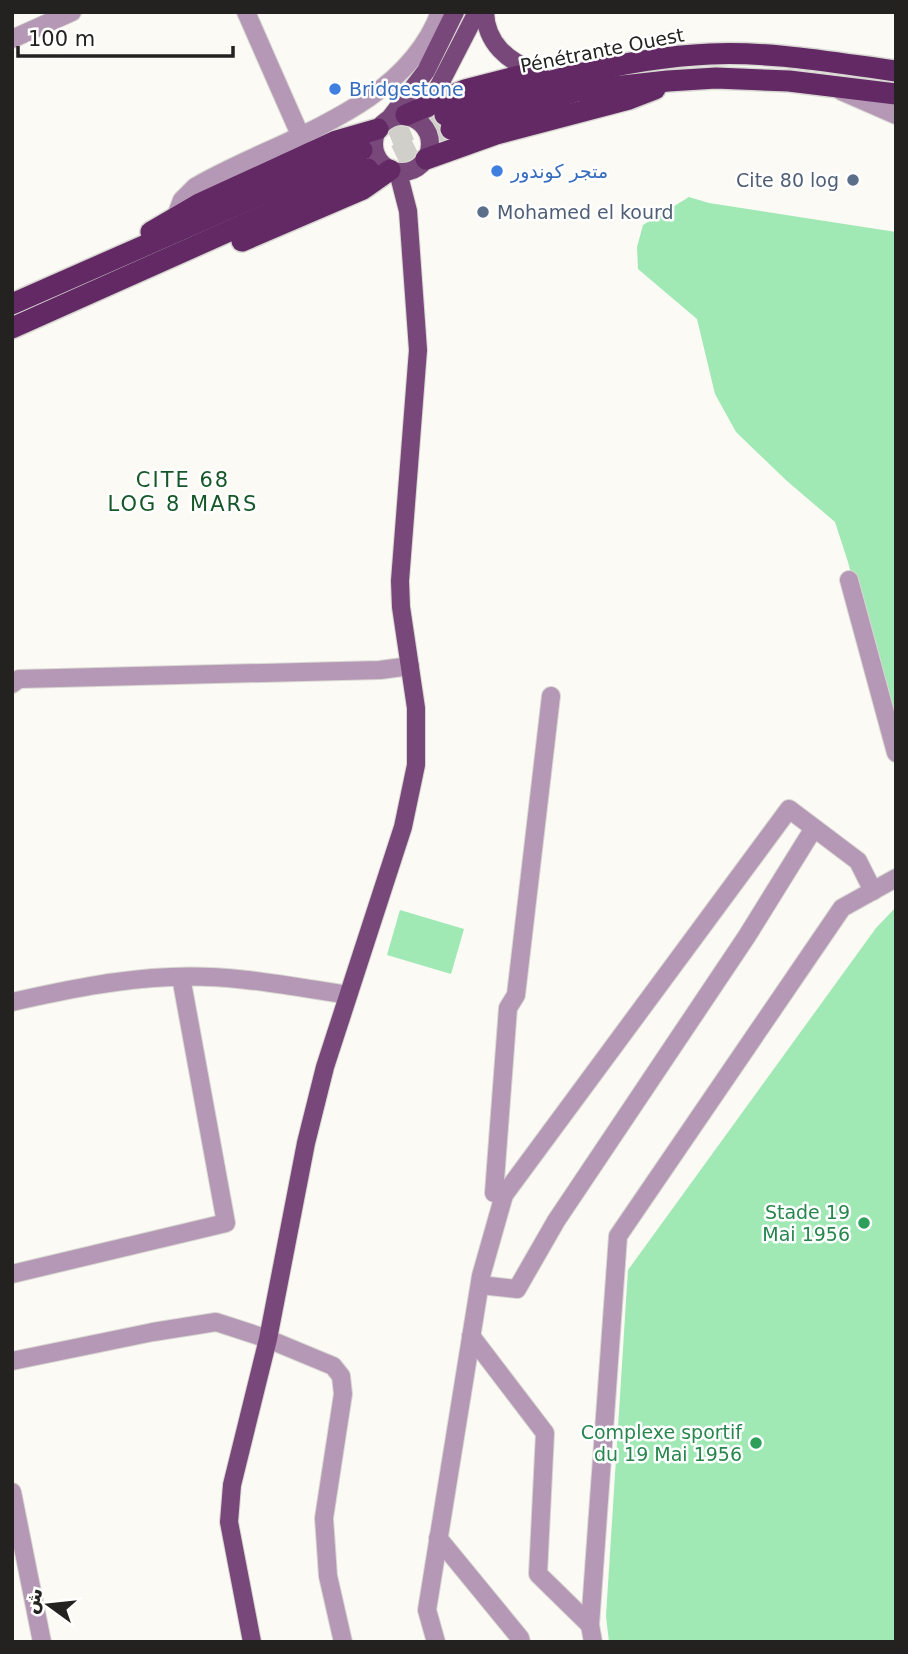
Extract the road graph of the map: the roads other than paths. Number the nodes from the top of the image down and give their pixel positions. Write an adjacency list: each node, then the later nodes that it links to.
1 (72, 12): 7 (street)
2 (246, 12): 16 (street)
3 (440, 12): 16 (street)
4 (455, 12): 15 (main road)
5 (477, 12): 15 (main road)
6 (485, 12): 9 (main road)
7 (12, 39)
8 (623, 66): 9 (highway); 10 (highway, Pénétrante Ouest); 15 (highway, Pénétrante Ouest)
9 (535, 71): 15 (highway)
10 (896, 71)
11 (668, 81): 12 (highway, Pénétrante Ouest); 15 (highway, Pénétrante Ouest); 17 (highway)
12 (825, 84): 13 (highway, Pénétrante Ouest); 14 (street)
13 (896, 94)
14 (896, 115)
15 (417, 119): 17 (main road); 18 (main road); 20 (highway)
16 (301, 137): 20 (street)
17 (424, 162): 18 (main road); 19 (main road)
18 (394, 171): 19 (main road); 22 (highway)
19 (408, 211): 26 (main road)
20 (176, 216): 21 (highway)
21 (116, 259): 22 (highway); 23 (highway)
22 (133, 274): 24 (highway)
23 (12, 304)
24 (12, 328)
25 (849, 580): 29 (street)
26 (410, 666): 27 (street); 34 (main road)
27 (14, 678)
28 (551, 696): 36 (street)
29 (896, 753)
30 (814, 828): 32 (street); 36 (street); 38 (street)
31 (896, 878): 32 (street)
32 (873, 891): 44 (street)
33 (181, 977): 34 (street); 35 (street); 37 (street)
34 (348, 995): 40 (main road)
35 (12, 1002)
36 (504, 1195): 38 (street)
37 (12, 1274)
38 (480, 1285): 39 (street)
39 (471, 1336): 43 (street); 44 (street)
40 (268, 1339): 41 (street); 46 (main road); 47 (street)
41 (12, 1361)
42 (12, 1492): 45 (street)
43 (438, 1538): 48 (street); 49 (street)
44 (592, 1633)
45 (43, 1642)
46 (252, 1642)
47 (344, 1642)
48 (436, 1642)
49 (521, 1642)

